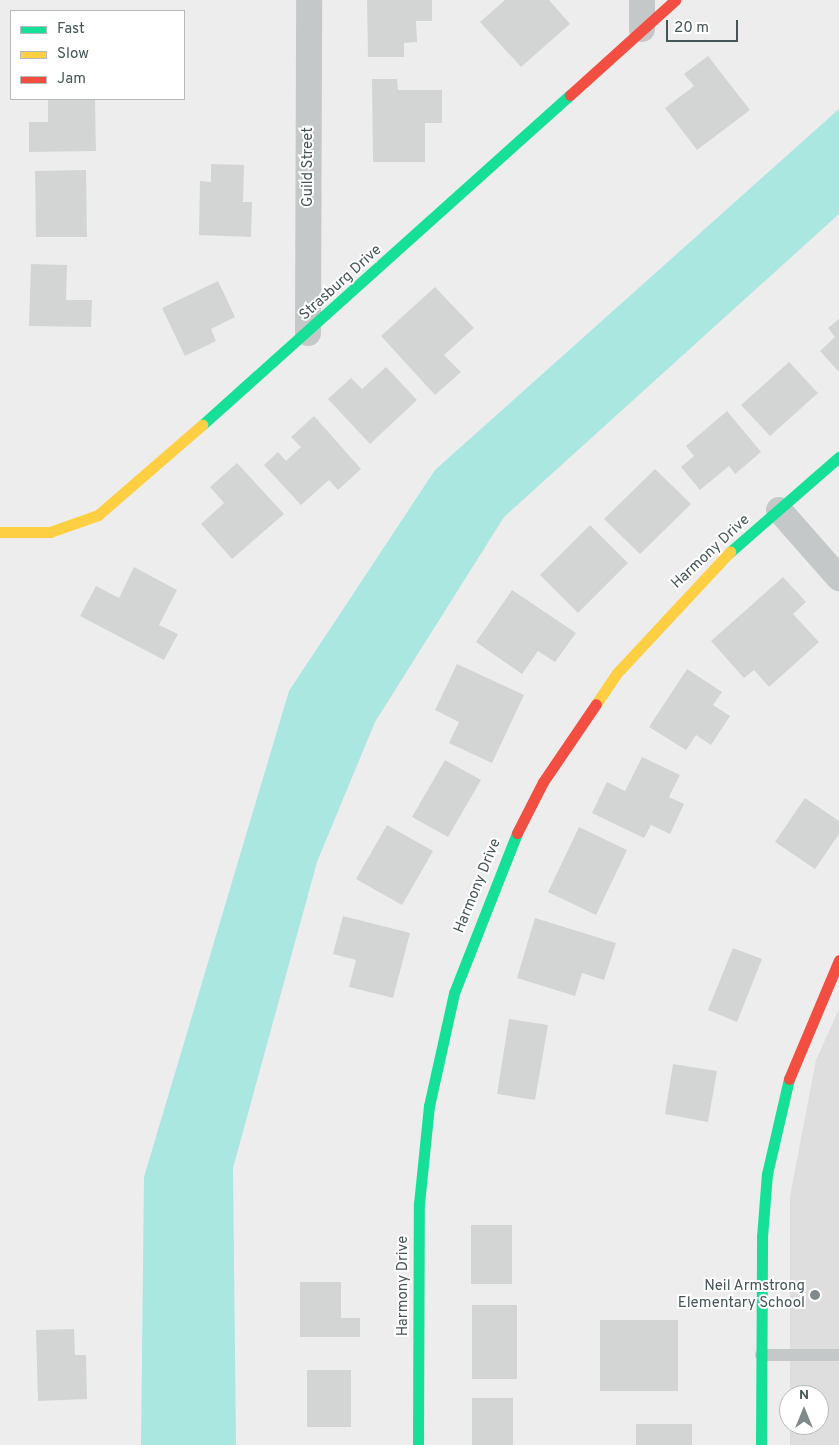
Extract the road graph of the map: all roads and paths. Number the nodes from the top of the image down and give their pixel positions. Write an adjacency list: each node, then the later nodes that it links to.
1 (309, 0): 5 (street, Guild Street)
2 (642, 0): 4 (street)
3 (674, 0): 4 (street, Strasburg Drive)
4 (642, 29): 5 (street, Strasburg Drive)
5 (308, 333): 8 (street, Strasburg Drive)
6 (839, 457): 7 (street, Harmony Drive)
7 (779, 510): 9 (street); 13 (street, Harmony Drive)
8 (0, 532)
9 (839, 578)
10 (839, 960): 11 (street)
11 (761, 1355): 12 (lane); 14 (street)
12 (839, 1355)
13 (418, 1445)
14 (761, 1445)

